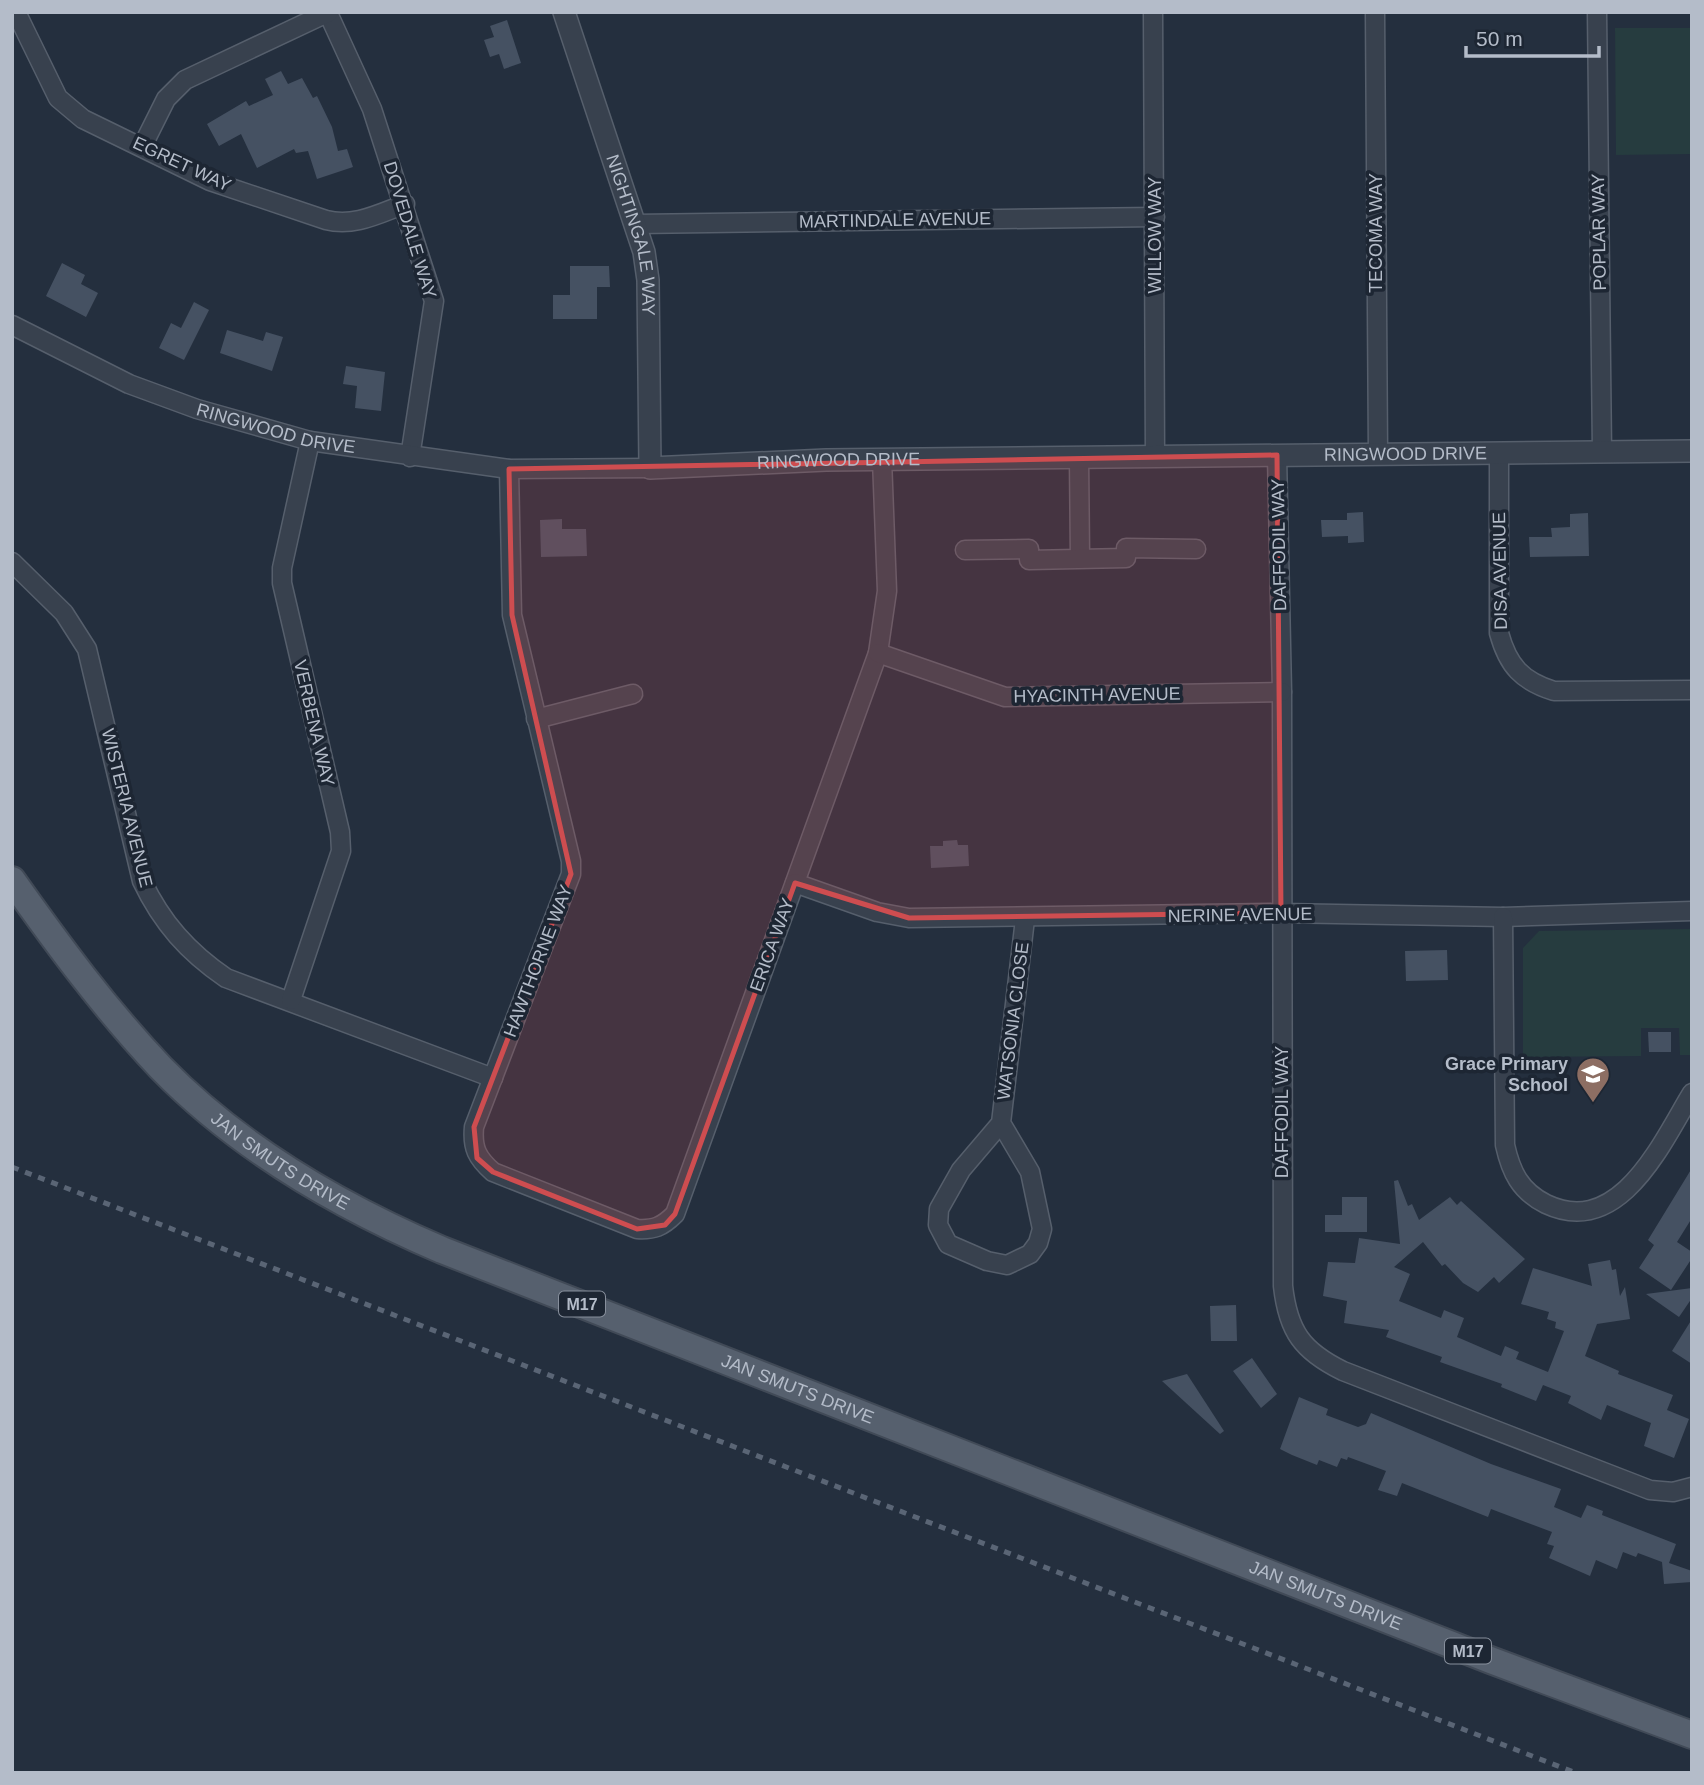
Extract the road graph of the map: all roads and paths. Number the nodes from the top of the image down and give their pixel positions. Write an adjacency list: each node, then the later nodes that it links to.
1 (16, 12): 7 (street, EGRET WAY)
2 (564, 12): 10 (street, NIGHTINGALE WAY)
3 (1153, 12): 9 (street, WILLOW WAY)
4 (1375, 12): 17 (street, TECOMA WAY)
5 (1597, 12): 14 (street, POPLAR WAY)
6 (329, 13): 7 (street); 8 (street, DOVEDALE WAY)
7 (143, 145): 8 (street, EGRET WAY)
8 (405, 204): 18 (street, DOVEDALE WAY)
9 (1155, 217): 10 (street, MARTINDALE AVENUE); 20 (street, WILLOW WAY)
10 (636, 224): 22 (street, NIGHTINGALE WAY)
11 (12, 325): 12 (street, RINGWOOD DRIVE)
12 (310, 441): 18 (street, RINGWOOD DRIVE); 39 (street, VERBENA WAY)
13 (1692, 451): 14 (street, RINGWOOD DRIVE)
14 (1602, 452): 15 (street, RINGWOOD DRIVE)
15 (1499, 454): 17 (street, RINGWOOD DRIVE); 29 (street, DISA AVENUE)
16 (1277, 455): 17 (street, RINGWOOD DRIVE); 20 (street, RINGWOOD DRIVE); 30 (street, DAFFODIL WAY)
17 (1378, 455)
18 (410, 457): 23 (street, RINGWOOD DRIVE)
19 (1079, 457): 20 (street, RINGWOOD DRIVE); 21 (street, RINGWOOD DRIVE); 26 (street)
20 (1155, 457)
21 (882, 460): 22 (street, RINGWOOD DRIVE); 28 (street, ERICA WAY)
22 (650, 468): 23 (street, RINGWOOD DRIVE)
23 (509, 469): 32 (street, HAWTHORNE WAY)
24 (1196, 549): 26 (street)
25 (965, 550): 26 (street)
26 (1080, 558)
27 (12, 562): 39 (street, WISTERIA AVENUE)
28 (878, 653): 30 (street, HYACINTH AVENUE); 34 (street, ERICA WAY)
29 (1692, 690)
30 (1282, 692): 36 (street, DAFFODIL WAY)
31 (633, 694): 32 (street)
32 (536, 719): 40 (street, HAWTHORNE WAY)
33 (12, 880): 45 (main road, JAN SMUTS DRIVE / M17)
34 (795, 883): 38 (street, NERINE AVENUE); 43 (street, ERICA WAY)
35 (1692, 911): 37 (street, NERINE AVENUE)
36 (1281, 913): 37 (street, NERINE AVENUE); 38 (street, NERINE AVENUE); 44 (street, DAFFODIL WAY)
37 (1503, 917): 41 (street)
38 (1025, 919): 42 (street, WATSONIA CLOSE)
39 (291, 1000): 40 (street, WISTERIA AVENUE)
40 (493, 1078): 43 (street, HAWTHORNE WAY)
41 (1692, 1093)
42 (1001, 1123): 42 (street, WATSONIA CLOSE)
43 (477, 1158)
44 (1692, 1487)
45 (1692, 1735)

